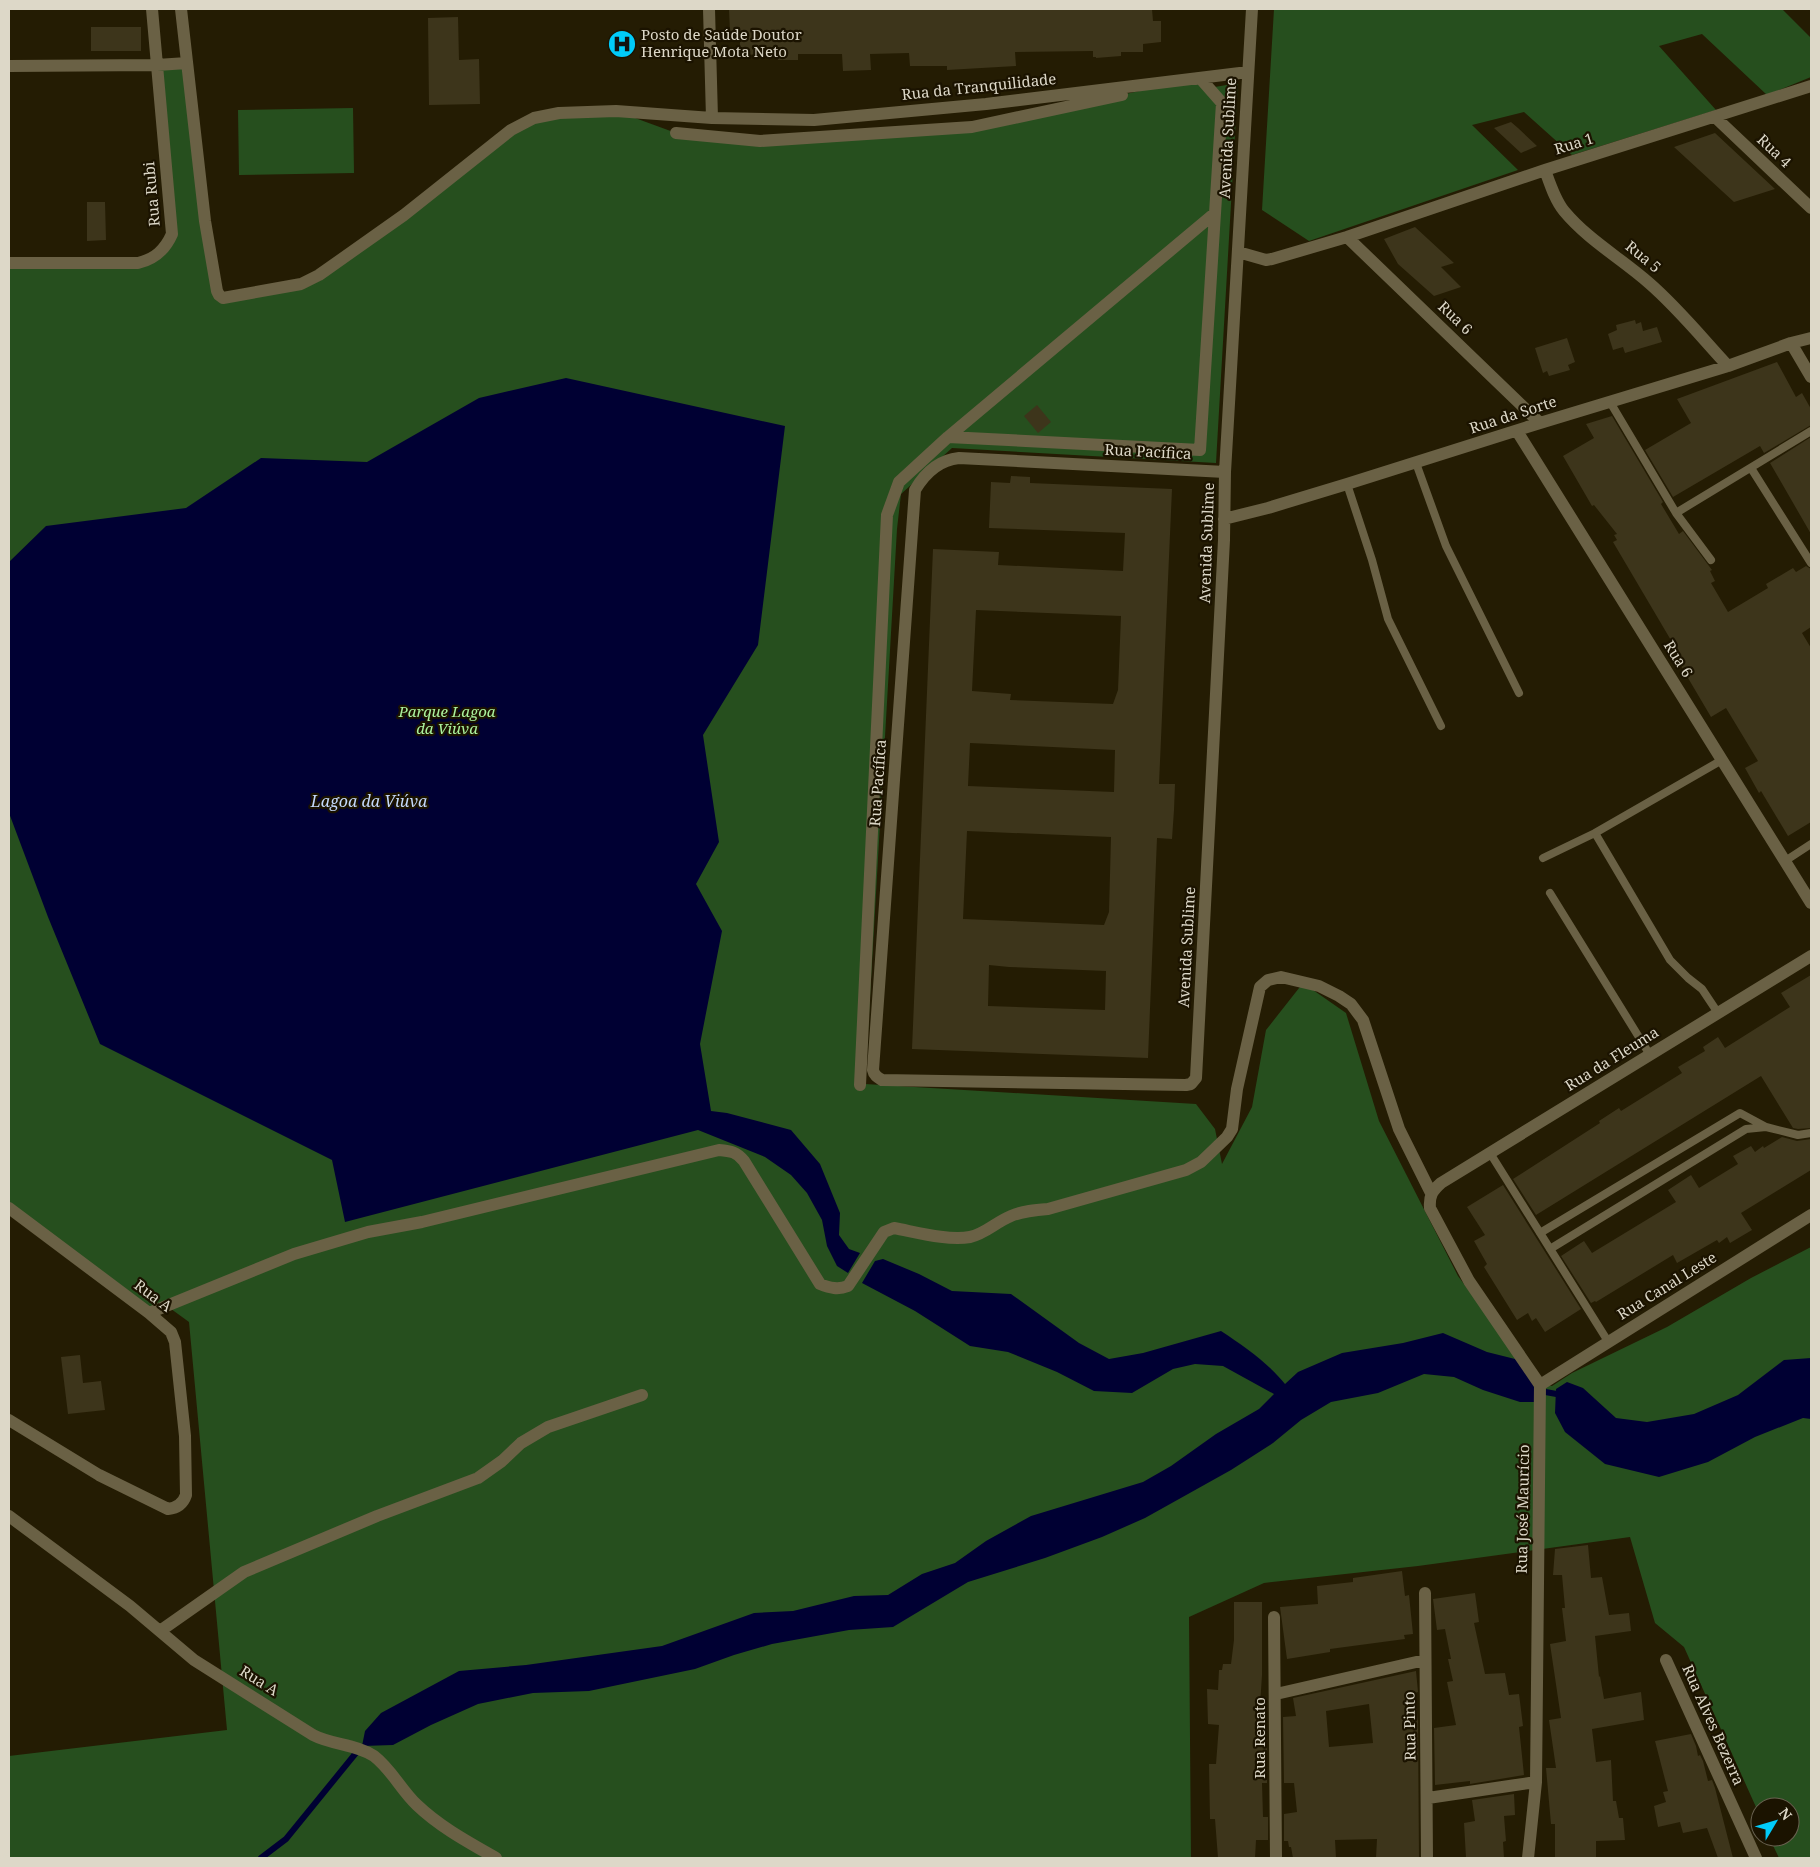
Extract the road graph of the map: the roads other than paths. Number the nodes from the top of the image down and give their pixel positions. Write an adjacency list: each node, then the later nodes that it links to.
1 (152, 9): 6 (street, Rua Rubi)
2 (181, 9): 5 (street)
3 (709, 9): 12 (street)
4 (1252, 9): 8 (street, Avenida Sublime)
5 (187, 63): 6 (street); 12 (street, Rua da Tranquilidade)
6 (157, 65): 7 (street); 19 (street, Rua Rubi)
7 (9, 66)
8 (1248, 72): 9 (street, Rua da Tranquilidade); 18 (street, Avenida Sublime)
9 (1200, 78): 12 (street, Rua da Tranquilidade); 13 (street); 16 (street)
10 (1811, 86): 11 (street, Rua 1)
11 (1715, 117): 14 (street, Rua 1); 15 (street, Rua 4)
12 (712, 118)
13 (676, 133)
14 (1545, 170): 17 (street, Rua 1); 22 (street, Rua 5)
15 (1811, 208)
16 (1215, 213): 28 (street); 28 (street)
17 (1347, 236): 18 (street, Rua 1); 25 (street, Rua 6)
18 (1238, 252): 31 (street, Avenida Sublime)
19 (9, 263)
20 (1811, 338): 21 (street, Rua da Sorte)
21 (1791, 343): 22 (street, Rua da Sorte); 23 (street)
22 (1728, 366): 24 (street, Rua da Sorte)
23 (1811, 377)
24 (1610, 402): 25 (street, Rua da Sorte); 33 (lane)
25 (1540, 422): 26 (street, Rua da Sorte)
26 (1517, 431): 29 (street, Rua da Sorte); 39 (street, Rua 6)
27 (1811, 431): 30 (lane)
28 (948, 437): 50 (street)
29 (1416, 462): 32 (street, Rua da Sorte); 37 (lane)
30 (1751, 468): 33 (lane); 36 (lane)
31 (1226, 472): 34 (street, Avenida Sublime); 49 (street, Rua Pacífica)
32 (1347, 484): 34 (street, Rua da Sorte); 38 (lane)
33 (1676, 513): 35 (lane)
34 (1224, 519): 49 (street, Avenida Sublime)
35 (1711, 560)
36 (1811, 563)
37 (1519, 693)
38 (1441, 726)
39 (1722, 760): 40 (lane); 43 (street, Rua 6)
40 (1594, 833): 42 (lane); 47 (lane)
41 (1811, 844): 43 (lane)
42 (1543, 858)
43 (1785, 860): 45 (street, Rua 6)
44 (1550, 893): 48 (lane)
45 (1811, 903)
46 (1811, 956): 47 (street, Rua da Fleuma)
47 (1718, 1013): 48 (street, Rua da Fleuma)
48 (1650, 1055): 53 (street, Rua da Fleuma)
49 (1196, 1078)
50 (860, 1085)
51 (1766, 1127): 52 (lane); 57 (lane); 58 (lane)
52 (1811, 1133)
53 (1490, 1153): 54 (street, Rua da Fleuma); 57 (lane)
54 (1431, 1192): 59 (street); 61 (street)
55 (9, 1208): 59 (street, Rua A)
56 (1811, 1215): 60 (street, Rua Canal Leste)
57 (1540, 1233): 58 (lane)
58 (1550, 1249): 60 (lane)
59 (149, 1313): 63 (street, Rua A)
60 (1609, 1343): 61 (street, Rua Canal Leste)
61 (1540, 1386): 71 (street, Rua José Maurício)
62 (642, 1395): 67 (street)
63 (9, 1420)
64 (9, 1516): 67 (street, Rua A)
65 (1425, 1593): 68 (street, Rua Pinto)
66 (1274, 1617): 70 (street, Rua Renato)
67 (160, 1631): 73 (street, Rua A)
68 (1425, 1660): 70 (street); 72 (street, Rua Pinto)
69 (1666, 1660): 77 (street, Rua Alves Bezerra)
70 (1276, 1694): 74 (street, Rua Renato)
71 (1536, 1782): 72 (street); 76 (street, Rua José Maurício)
72 (1428, 1798): 75 (street, Rua Pinto)
73 (496, 1858)
74 (1276, 1858)
75 (1427, 1858)
76 (1528, 1858)
77 (1756, 1858)

